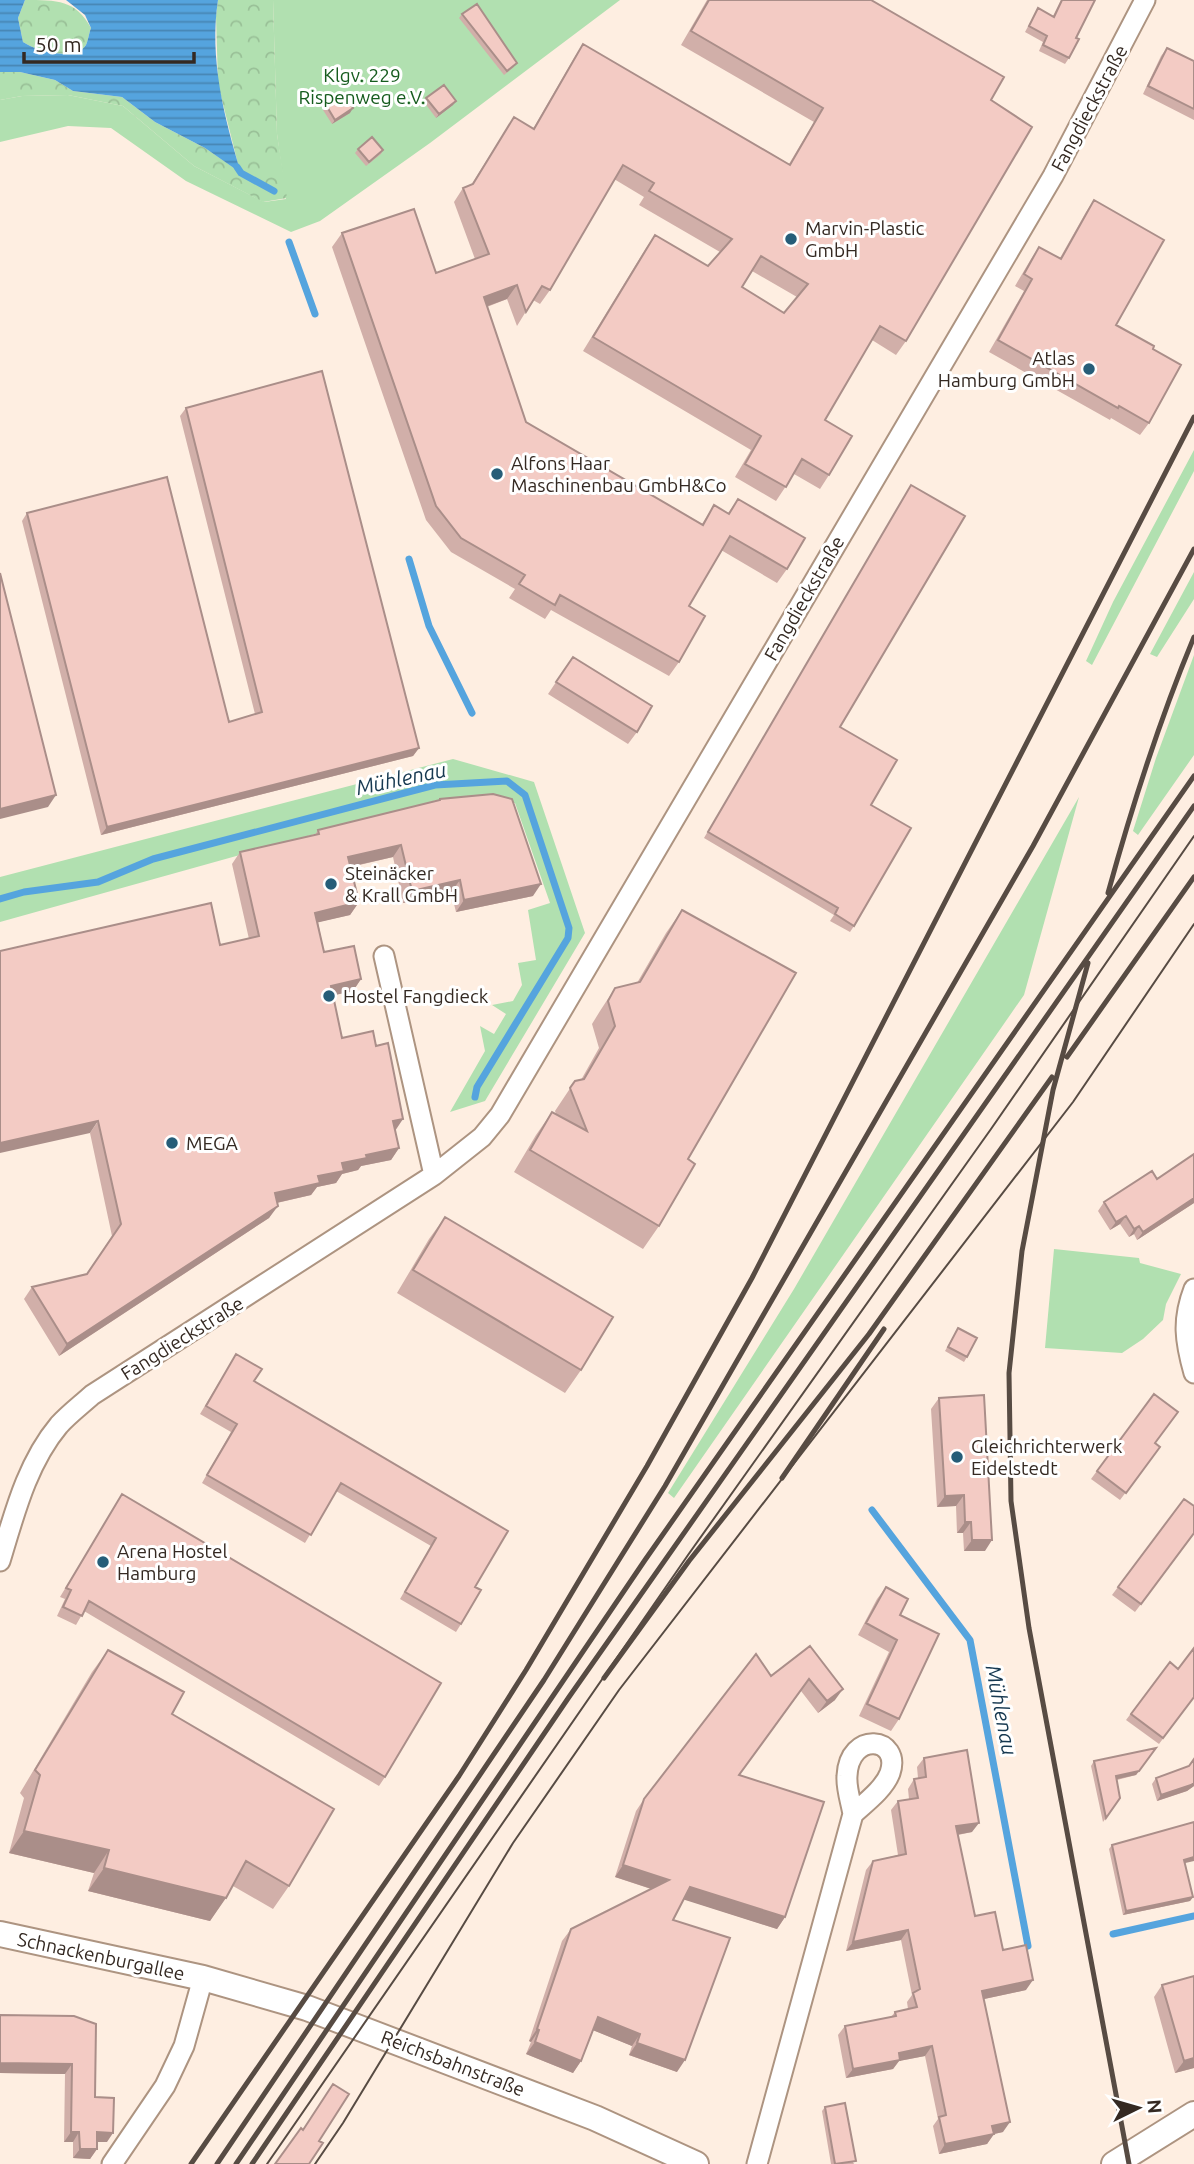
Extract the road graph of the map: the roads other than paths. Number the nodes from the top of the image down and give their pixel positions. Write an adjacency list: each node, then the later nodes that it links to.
1 (1145, 0): 3 (street, Fangdieckstraße)
2 (384, 956): 3 (street)
3 (434, 1175): 6 (street, Fangdieckstraße)
4 (1194, 1289): 5 (street)
5 (1194, 1373)
6 (0, 1561)
7 (853, 1814): 13 (street)
8 (0, 1934): 9 (street, Schnackenburgallee)
9 (203, 1978): 11 (street); 12 (street, Reichsbahnstraße)
10 (1194, 2114): 14 (street)
11 (112, 2164)
12 (696, 2164)
13 (757, 2164)
14 (1114, 2164)

